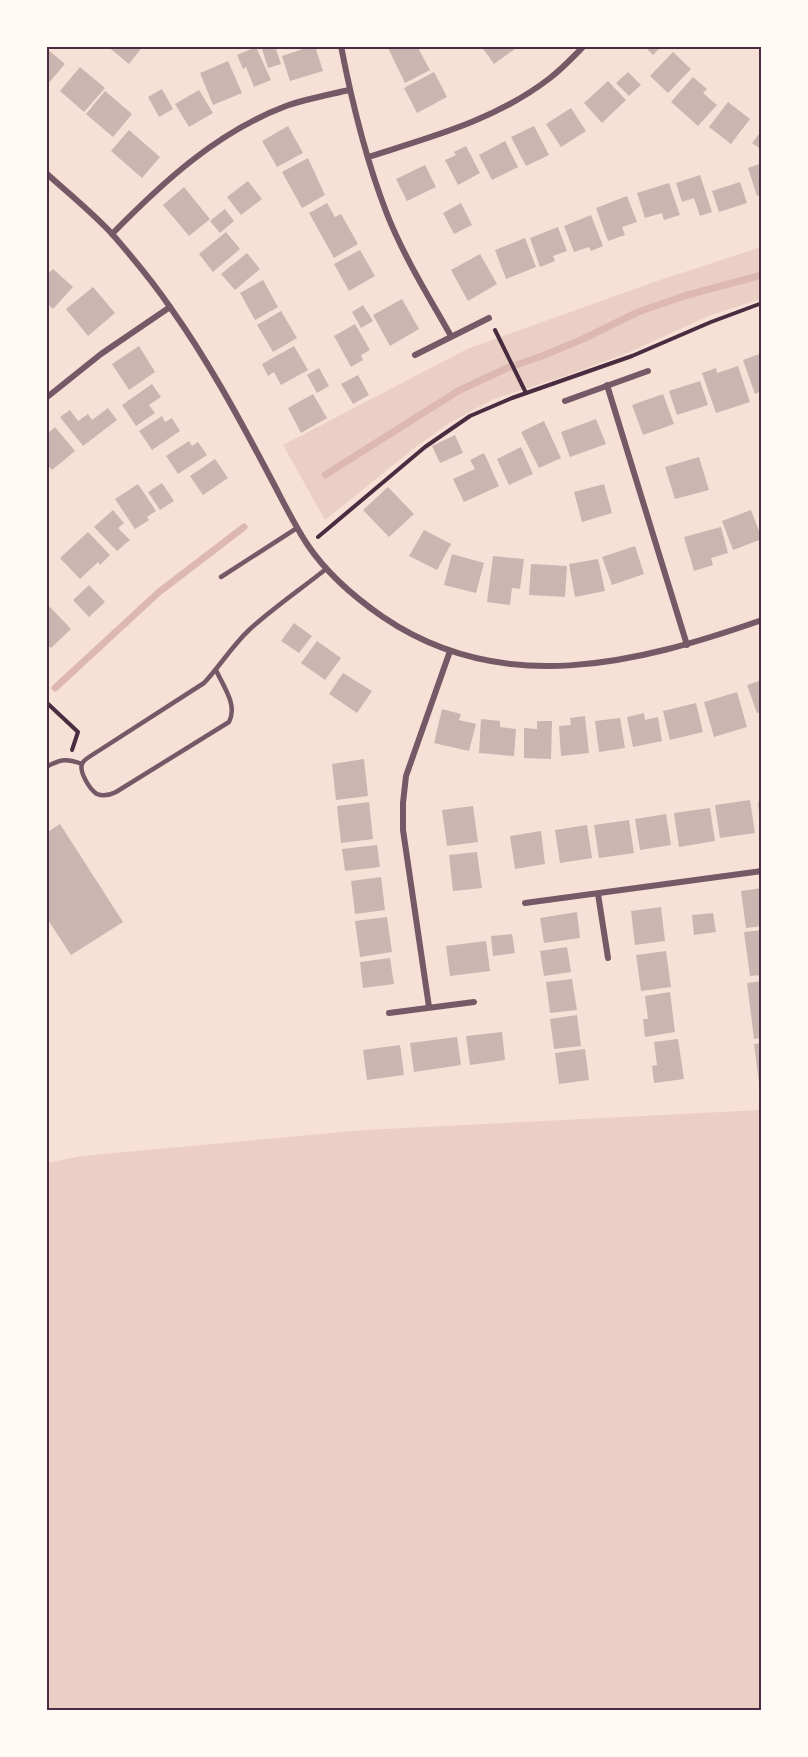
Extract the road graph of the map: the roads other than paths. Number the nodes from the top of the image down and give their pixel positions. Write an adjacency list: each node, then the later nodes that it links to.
1 (341, 46): 3 (street)
2 (584, 46): 4 (street)
3 (349, 90): 4 (street); 6 (street)
4 (368, 157): 9 (street)
5 (46, 173): 6 (street)
6 (112, 234): 7 (street)
7 (170, 306): 13 (street); 15 (street)
8 (489, 318): 9 (street)
9 (451, 336): 10 (street)
10 (415, 355)
11 (648, 371): 12 (street)
12 (607, 385): 14 (street); 19 (street)
13 (46, 398)
14 (565, 401)
15 (297, 528): 16 (street); 17 (lane)
16 (326, 569): 20 (street); 21 (lane)
17 (221, 578)
18 (762, 620): 19 (street)
19 (687, 645): 20 (street)
20 (450, 651): 29 (street)
21 (216, 670): 22 (lane); 22 (lane)
22 (82, 764): 23 (lane)
23 (46, 767)
24 (762, 871): 25 (street)
25 (598, 894): 26 (street); 27 (street)
26 (525, 903)
27 (608, 958)
28 (474, 1002): 29 (street)
29 (429, 1007): 30 (street)
30 (389, 1012)

